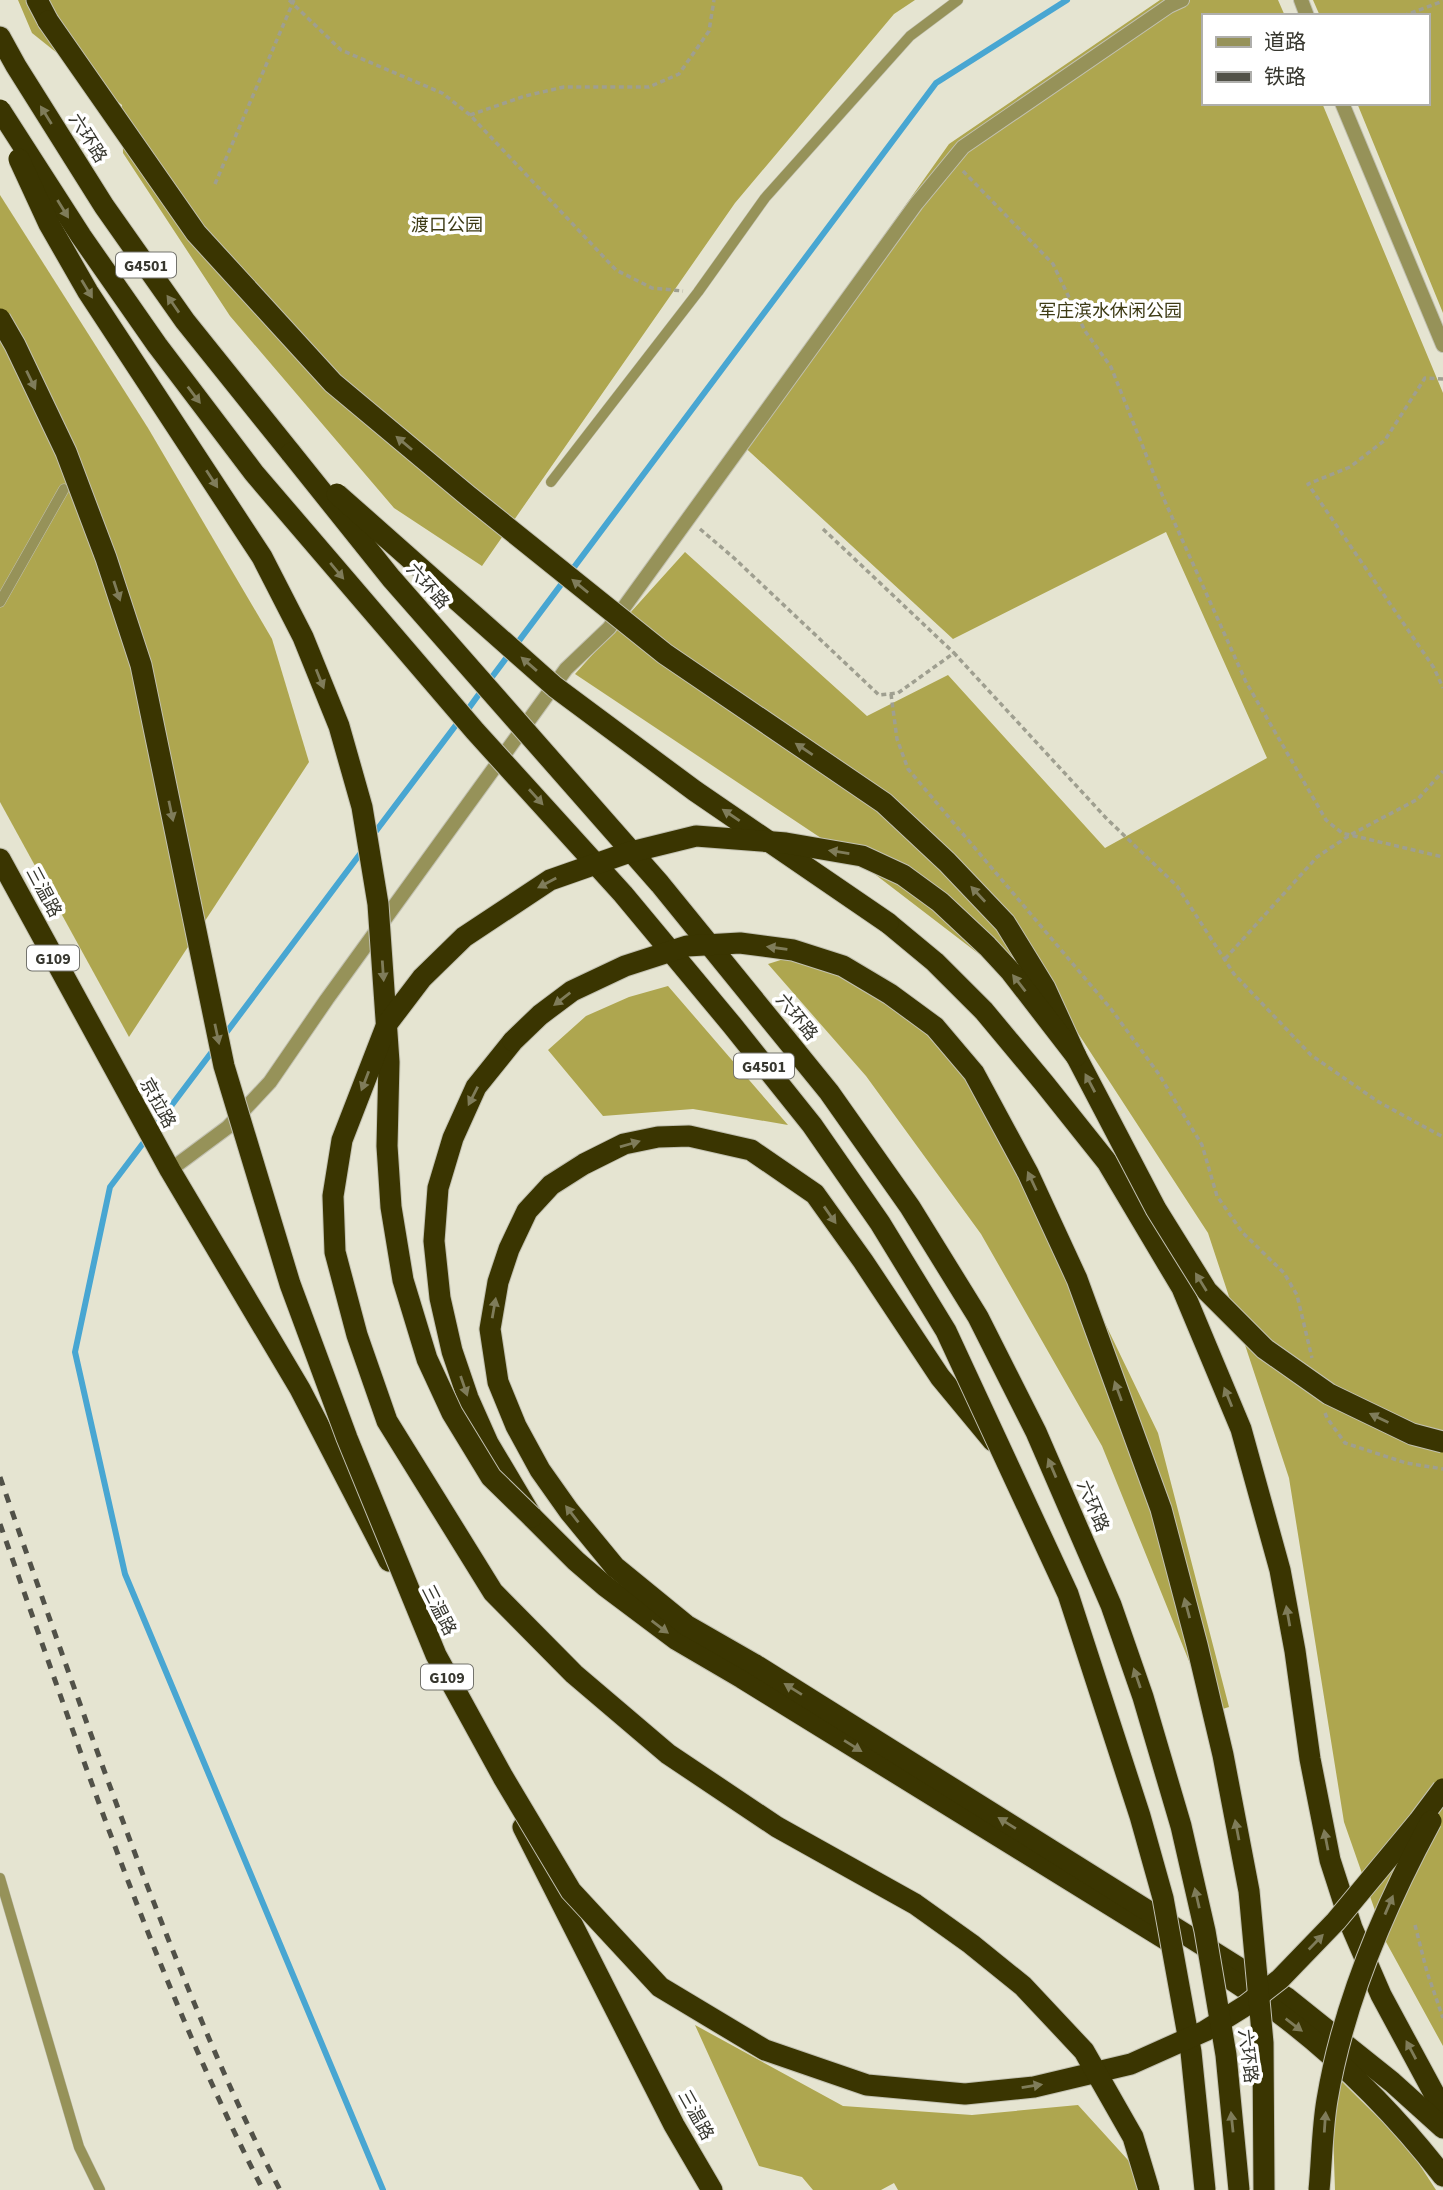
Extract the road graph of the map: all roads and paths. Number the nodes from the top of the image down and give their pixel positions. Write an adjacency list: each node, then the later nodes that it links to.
1 (37, 0): 33 (highway, one-way to 1, bridge)
2 (714, 0): 11 (path)
3 (958, 0): 15 (lane)
4 (1182, 0): 13 (street)
5 (292, 1): 11 (path); 14 (path)
6 (1443, 2): 7 (path)
7 (1409, 14)
8 (0, 37): 19 (highway, 六环路 / G4501, one-way to 8)
9 (1343, 105): 17 (street)
10 (0, 110): 40 (highway, G4501, one-way to 40, bridge)
11 (470, 115): 15 (path)
12 (0, 120): 42 (highway, one-way to 42, bridge)
13 (952, 160): 22 (street); 29 (path)
14 (215, 184)
15 (698, 292): 20 (lane)
16 (0, 320): 43 (highway, one-way to 43, bridge)
17 (1443, 345)
18 (1443, 379): 26 (path)
19 (291, 453): 48 (highway, one-way to 19, bridge); 55 (highway, 六环路 / G4501, one-way to 19, bridge)
20 (551, 482)
21 (64, 489): 24 (lane)
22 (687, 518): 27 (path); 36 (street)
23 (823, 529): 25 (path)
24 (0, 602)
25 (954, 653): 27 (path); 32 (path)
26 (1443, 688)
27 (891, 694): 37 (path)
28 (1443, 771): 29 (path)
29 (1350, 835): 30 (path); 32 (path)
30 (1443, 857)
31 (0, 859): 34 (highway, 三温路 / G109)
32 (1224, 960): 35 (path)
33 (1076, 1056): 39 (highway, one-way to 33, bridge); 53 (highway, one-way to 53, bridge)
34 (107, 1057): 36 (highway, 京拉路 / G109)
35 (1443, 1137)
36 (170, 1170): 52 (highway, 三温路 / G109)
37 (1315, 1369)
38 (1324, 1406): 41 (path)
39 (1443, 1441)
40 (1003, 1454): 49 (highway, one-way to 40, bridge); 54 (highway, G4501, bridge)
41 (1443, 1469)
42 (532, 1517): 50 (highway, one-way to 50); 56 (highway, one-way to 42, bridge)
43 (1443, 1789)
44 (1443, 1798): 57 (highway, one-way to 44, bridge)
45 (0, 1878): 51 (lane)
46 (1415, 1925): 47 (path)
47 (1443, 2018)
48 (1443, 2110)
49 (1443, 2128)
50 (1443, 2176)
51 (100, 2190)
52 (712, 2190)
53 (1149, 2190)
54 (1205, 2190)
55 (1239, 2190)
56 (1264, 2190)
57 (1319, 2190)

